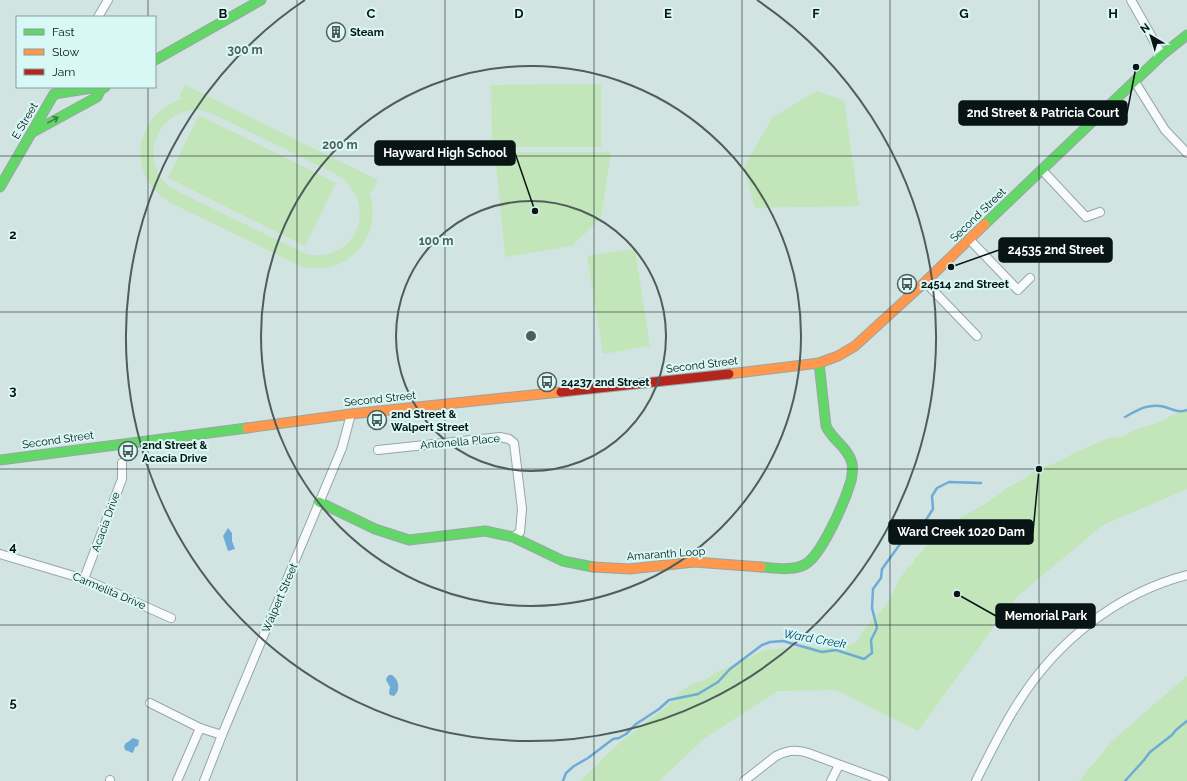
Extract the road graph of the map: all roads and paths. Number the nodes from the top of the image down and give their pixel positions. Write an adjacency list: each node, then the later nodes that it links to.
1 (108, 0): 4 (street)
2 (261, 0): 7 (street)
3 (1131, 0): 6 (street)
4 (99, 16)
5 (1187, 35): 6 (street, Second Street)
6 (1162, 55): 8 (street, Second Street)
7 (156, 59)
8 (1135, 82): 13 (street); 14 (street, Second Street)
9 (97, 88): 10 (street); 11 (street)
10 (58, 97): 11 (street); 12 (street, E Street)
11 (75, 108): 12 (street, one-way to 11)
12 (32, 132): 15 (street, E Street)
13 (1187, 153)
14 (1042, 170): 16 (street); 17 (street, Second Street)
15 (0, 187)
16 (1100, 212)
17 (970, 240): 18 (street); 19 (street, Second Street)
18 (1030, 278)
19 (925, 282): 20 (street); 21 (street, Second Street)
20 (977, 336)
21 (819, 363): 22 (street, Second Street); 27 (street, Amaranth Loop)
22 (351, 414): 24 (street, Second Street); 26 (street, Walpert Street)
23 (378, 450): 27 (street, Antonella Place)
24 (0, 460)
25 (122, 463): 30 (street, Acacia Drive)
26 (320, 502): 27 (street, Amaranth Loop); 34 (street, Walpert Street)
27 (513, 537)
28 (0, 554): 30 (street, Carmelita Drive)
29 (1187, 575): 41 (street)
30 (84, 579): 31 (street, Carmelita Drive)
31 (171, 618)
32 (150, 703): 33 (street)
33 (200, 728): 34 (street); 36 (street)
34 (222, 735): 37 (street, Walpert Street)
35 (840, 765): 38 (street); 39 (street); 40 (street)
36 (177, 781)
37 (204, 781)
38 (744, 781)
39 (831, 781)
40 (884, 781)
41 (976, 781)

